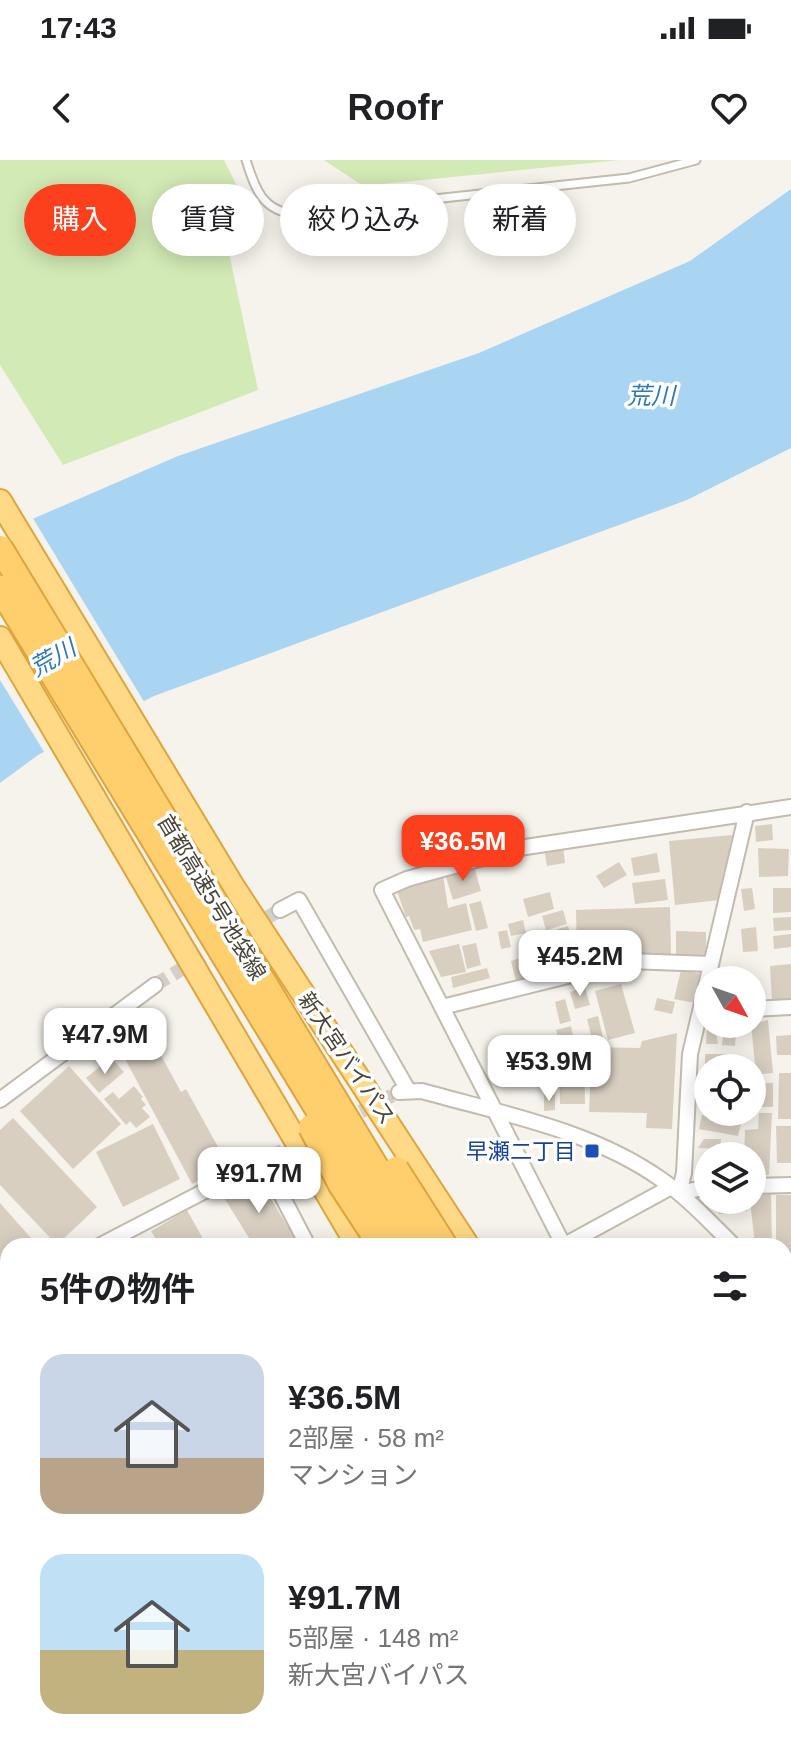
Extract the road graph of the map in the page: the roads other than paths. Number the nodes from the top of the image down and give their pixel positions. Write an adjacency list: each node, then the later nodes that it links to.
1 (246, 160): 2 (lane)
2 (696, 160)
3 (0, 501): 30 (highway, 新大宮バイパス)
4 (0, 548): 10 (highway, 首都高速5号池袋線, bridge)
5 (0, 588): 10 (highway, 首都高速5号池袋線, bridge)
6 (0, 638): 25 (highway)
7 (791, 807): 8 (street)
8 (747, 812): 11 (street); 13 (street)
9 (280, 910): 18 (street)
10 (234, 953): 26 (highway, bridge); 27 (highway, 首都高速5号池袋線, bridge); 28 (highway, 首都高速5号池袋線, bridge); 29 (highway, bridge)
11 (711, 964): 13 (street)
12 (155, 985): 17 (street)
13 (442, 1007): 18 (street)
14 (791, 1007): 15 (street)
15 (766, 1008)
16 (695, 1038): 22 (street)
17 (0, 1100)
18 (497, 1113): 22 (street); 31 (street)
19 (791, 1185): 20 (street)
20 (766, 1186)
21 (694, 1188): 22 (street)
22 (675, 1190): 32 (street); 33 (street)
23 (114, 1238): 24 (street)
24 (304, 1238)
25 (353, 1238)
26 (376, 1238)
27 (396, 1238)
28 (419, 1238)
29 (440, 1238)
30 (463, 1238)
31 (560, 1238)
32 (580, 1238)
33 (726, 1238)

